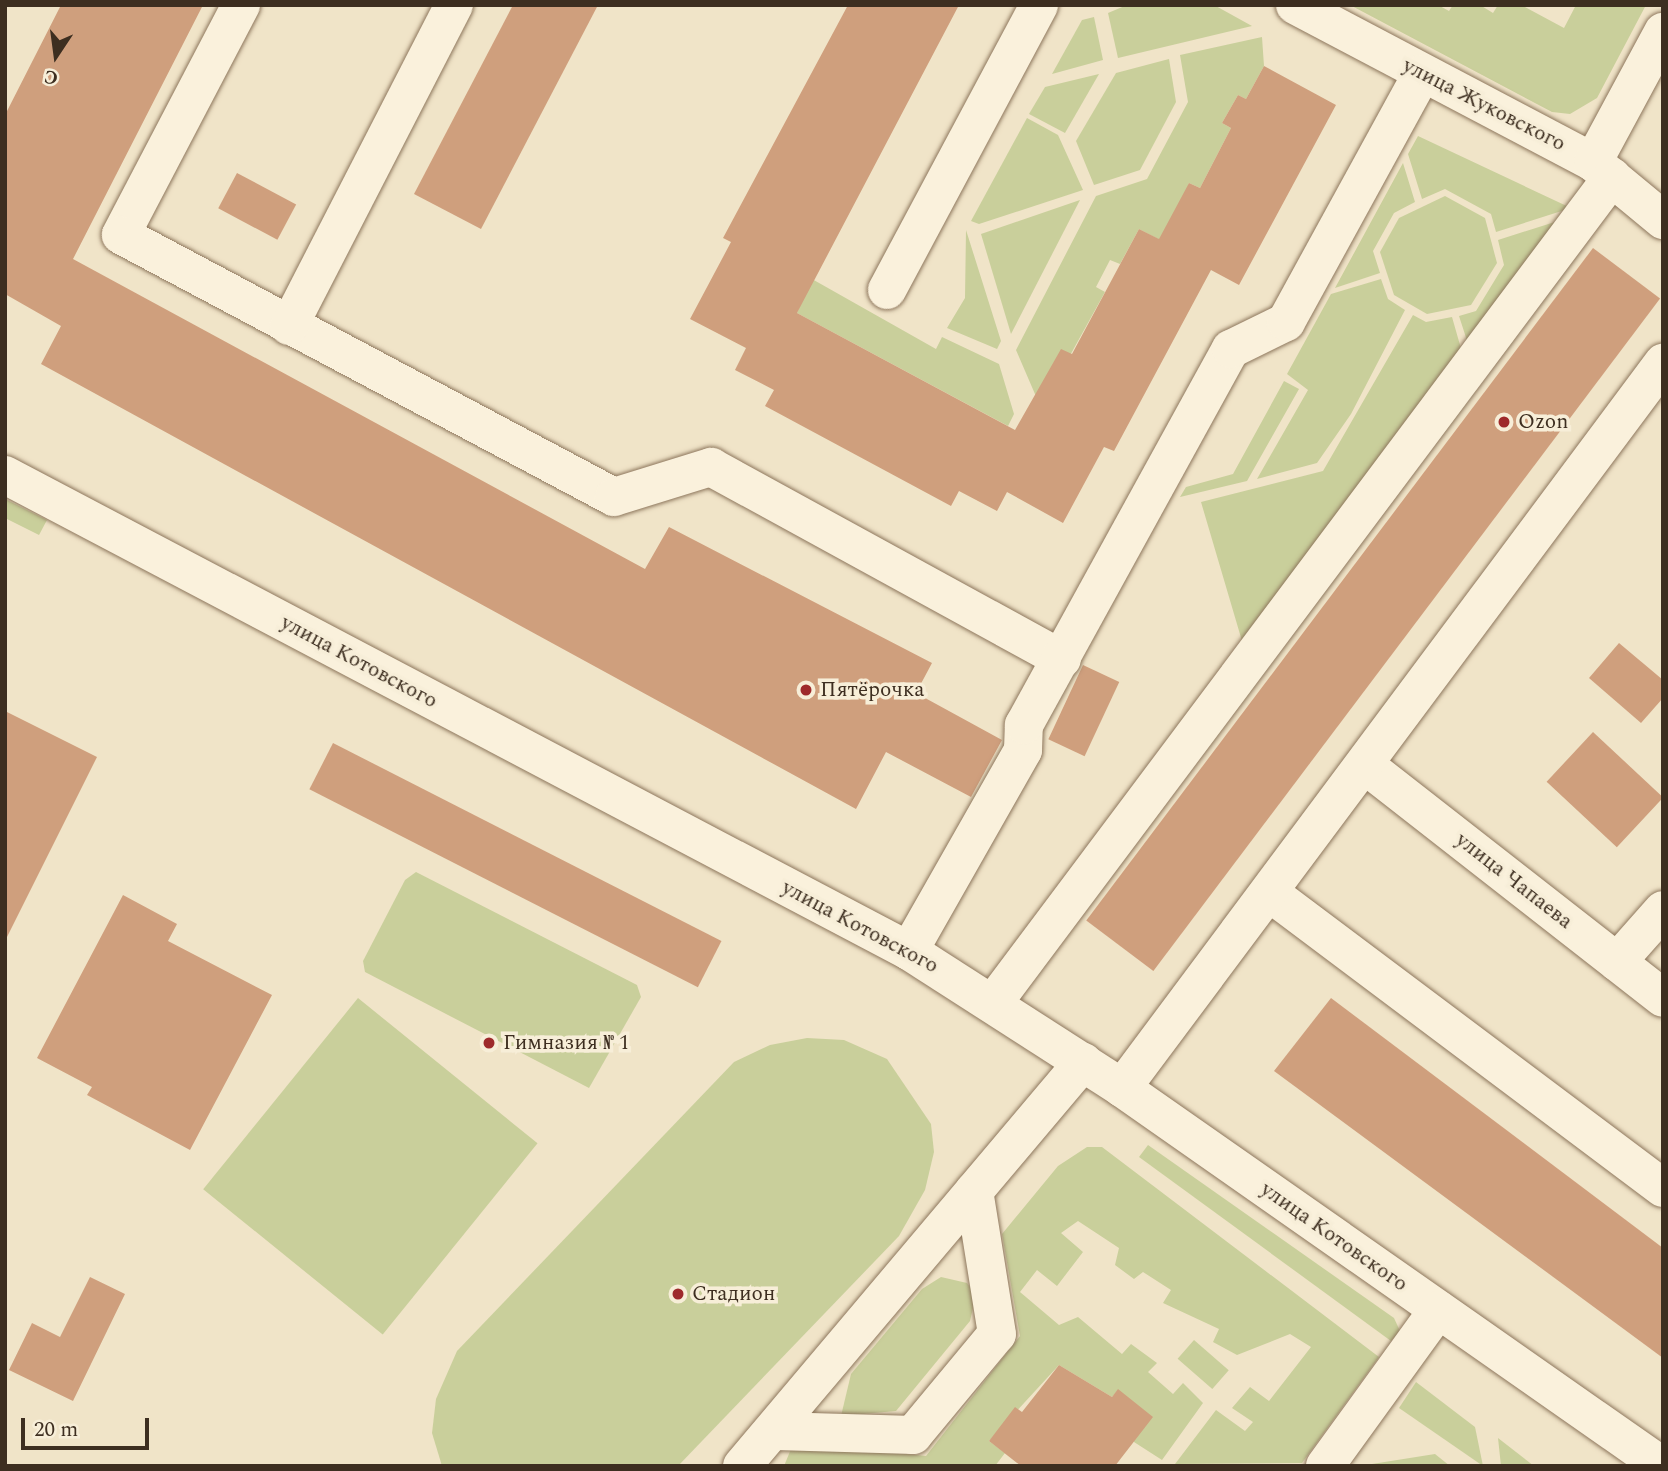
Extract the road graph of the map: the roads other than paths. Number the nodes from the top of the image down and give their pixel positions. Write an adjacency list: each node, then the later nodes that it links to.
1 (241, 5): 10 (street)
2 (454, 5): 10 (street)
3 (1039, 5): 9 (street)
4 (1295, 5): 6 (street, улица Жуковского)
5 (1663, 32): 7 (street)
6 (1422, 74): 7 (street, улица Жуковского); 13 (street)
7 (1602, 169): 8 (street, улица Жуковского); 20 (street)
8 (1663, 219)
9 (887, 290)
10 (289, 326): 13 (street)
11 (1663, 363): 14 (street)
12 (5, 475): 17 (street, улица Котовского)
13 (1062, 659): 17 (street)
14 (1365, 765): 15 (street); 18 (street, улица Чапаева)
15 (1270, 893): 22 (street); 23 (street)
16 (1663, 910): 18 (street)
17 (909, 951): 20 (street, улица Котовского)
18 (1617, 962): 19 (street, улица Чапаева)
19 (1663, 998)
20 (994, 1002): 21 (street, улица Котовского)
21 (1083, 1062): 22 (street, улица Котовского); 24 (street)
22 (1122, 1088): 25 (street, улица Котовского)
23 (1663, 1188)
24 (974, 1191): 26 (street); 26 (street)
25 (1438, 1310): 27 (street, улица Котовского); 29 (street)
26 (777, 1431): 28 (street)
27 (1655, 1464)
28 (742, 1466)
29 (1325, 1466)

